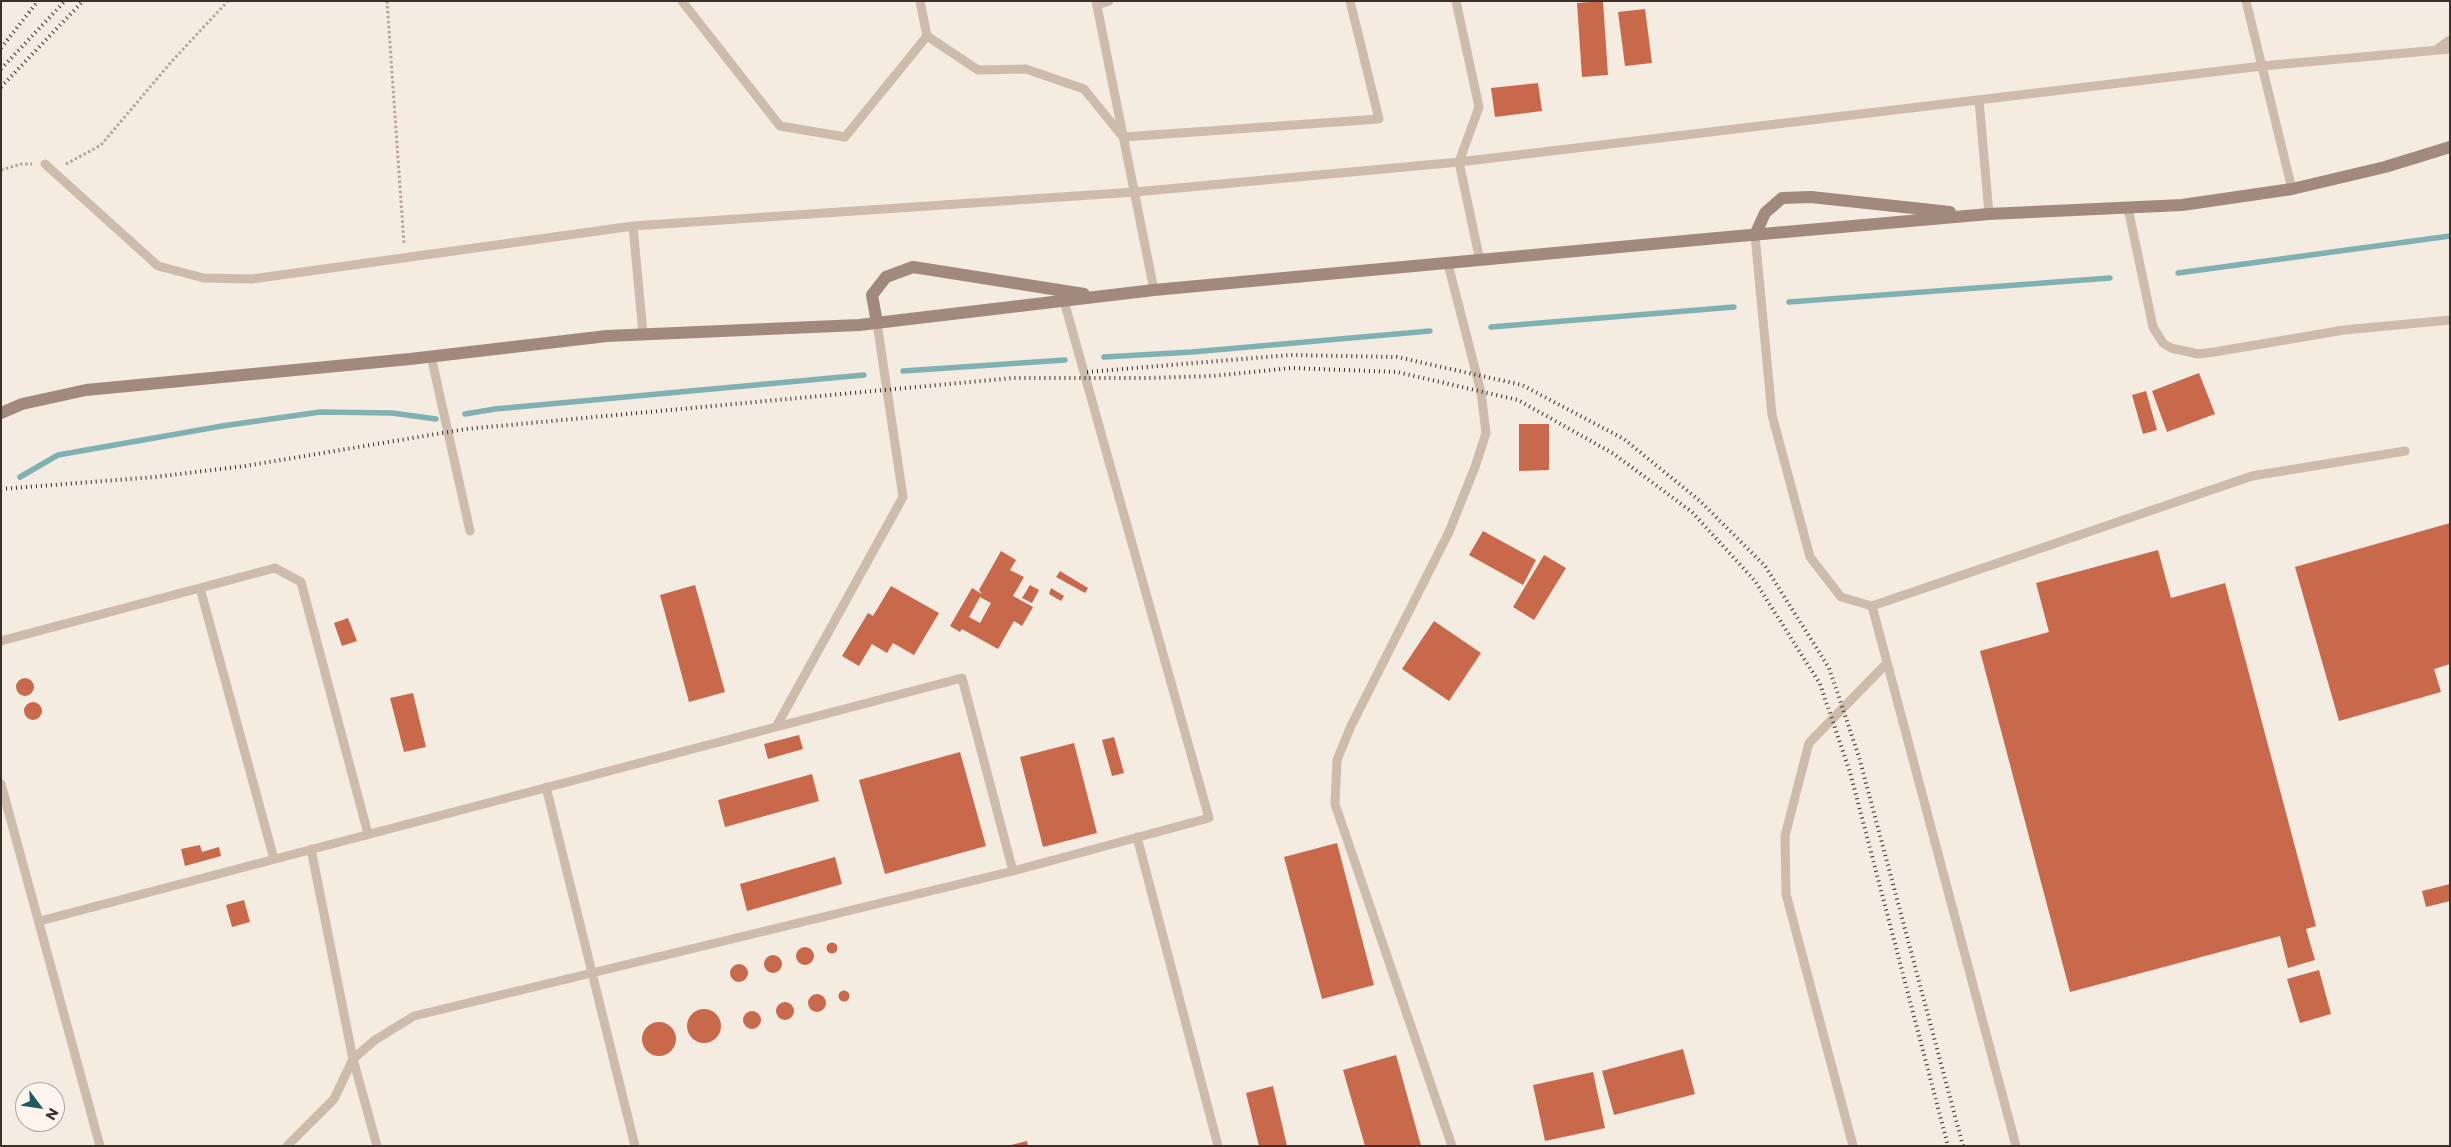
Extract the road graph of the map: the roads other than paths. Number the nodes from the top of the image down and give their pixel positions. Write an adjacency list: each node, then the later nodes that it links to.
1 (682, 1): 8 (lane)
2 (920, 1): 8 (lane)
3 (1109, 1): 7 (lane)
4 (1350, 1): 14 (lane)
5 (1456, 1): 16 (lane)
6 (2246, 1): 12 (lane)
7 (1096, 3): 14 (lane)
8 (927, 36): 14 (lane)
9 (2450, 40): 11 (lane)
10 (2450, 49): 11 (lane)
11 (2436, 50): 12 (lane)
12 (2262, 66): 13 (lane); 18 (lane)
13 (1980, 100): 16 (lane); 21 (lane)
14 (1123, 137): 19 (lane)
15 (2450, 147): 18 (main road)
16 (1459, 162): 19 (lane); 24 (lane)
17 (45, 164): 22 (lane)
18 (2292, 189): 20 (main road)
19 (1135, 192): 22 (lane); 26 (lane)
20 (2128, 208): 21 (main road); 29 (lane)
21 (1983, 215): 23 (main road); 23 (main road)
22 (633, 226): 31 (lane)
23 (1755, 235): 24 (main road); 37 (lane)
24 (1480, 261): 25 (main road)
25 (1448, 264): 26 (main road); 56 (lane)
26 (1154, 290): 27 (main road)
27 (1099, 297): 28 (main road); 30 (main road)
28 (1064, 301): 30 (main road); 44 (lane)
29 (2450, 320)
30 (877, 323): 31 (main road); 40 (lane)
31 (643, 334): 32 (main road)
32 (431, 356): 33 (main road); 35 (lane)
33 (1, 413)
34 (2405, 451): 37 (lane)
35 (470, 531)
36 (200, 588): 38 (lane); 43 (lane); 46 (lane)
37 (1872, 606): 39 (lane)
38 (1, 641)
39 (1887, 664): 57 (lane); 58 (lane)
40 (776, 727): 42 (lane); 47 (lane)
41 (1, 784): 48 (lane)
42 (546, 787): 43 (lane); 49 (lane)
43 (368, 834): 45 (lane)
44 (1137, 837): 47 (lane); 55 (lane)
45 (311, 849): 46 (lane); 50 (lane)
46 (274, 859): 48 (lane)
47 (1013, 871): 49 (lane)
48 (40, 921): 51 (lane)
49 (592, 972): 50 (lane); 54 (lane)
50 (353, 1059): 52 (lane); 53 (lane)
51 (100, 1146)
52 (287, 1146)
53 (377, 1146)
54 (635, 1146)
55 (1218, 1146)
56 (1452, 1146)
57 (1853, 1146)
58 (2016, 1146)

